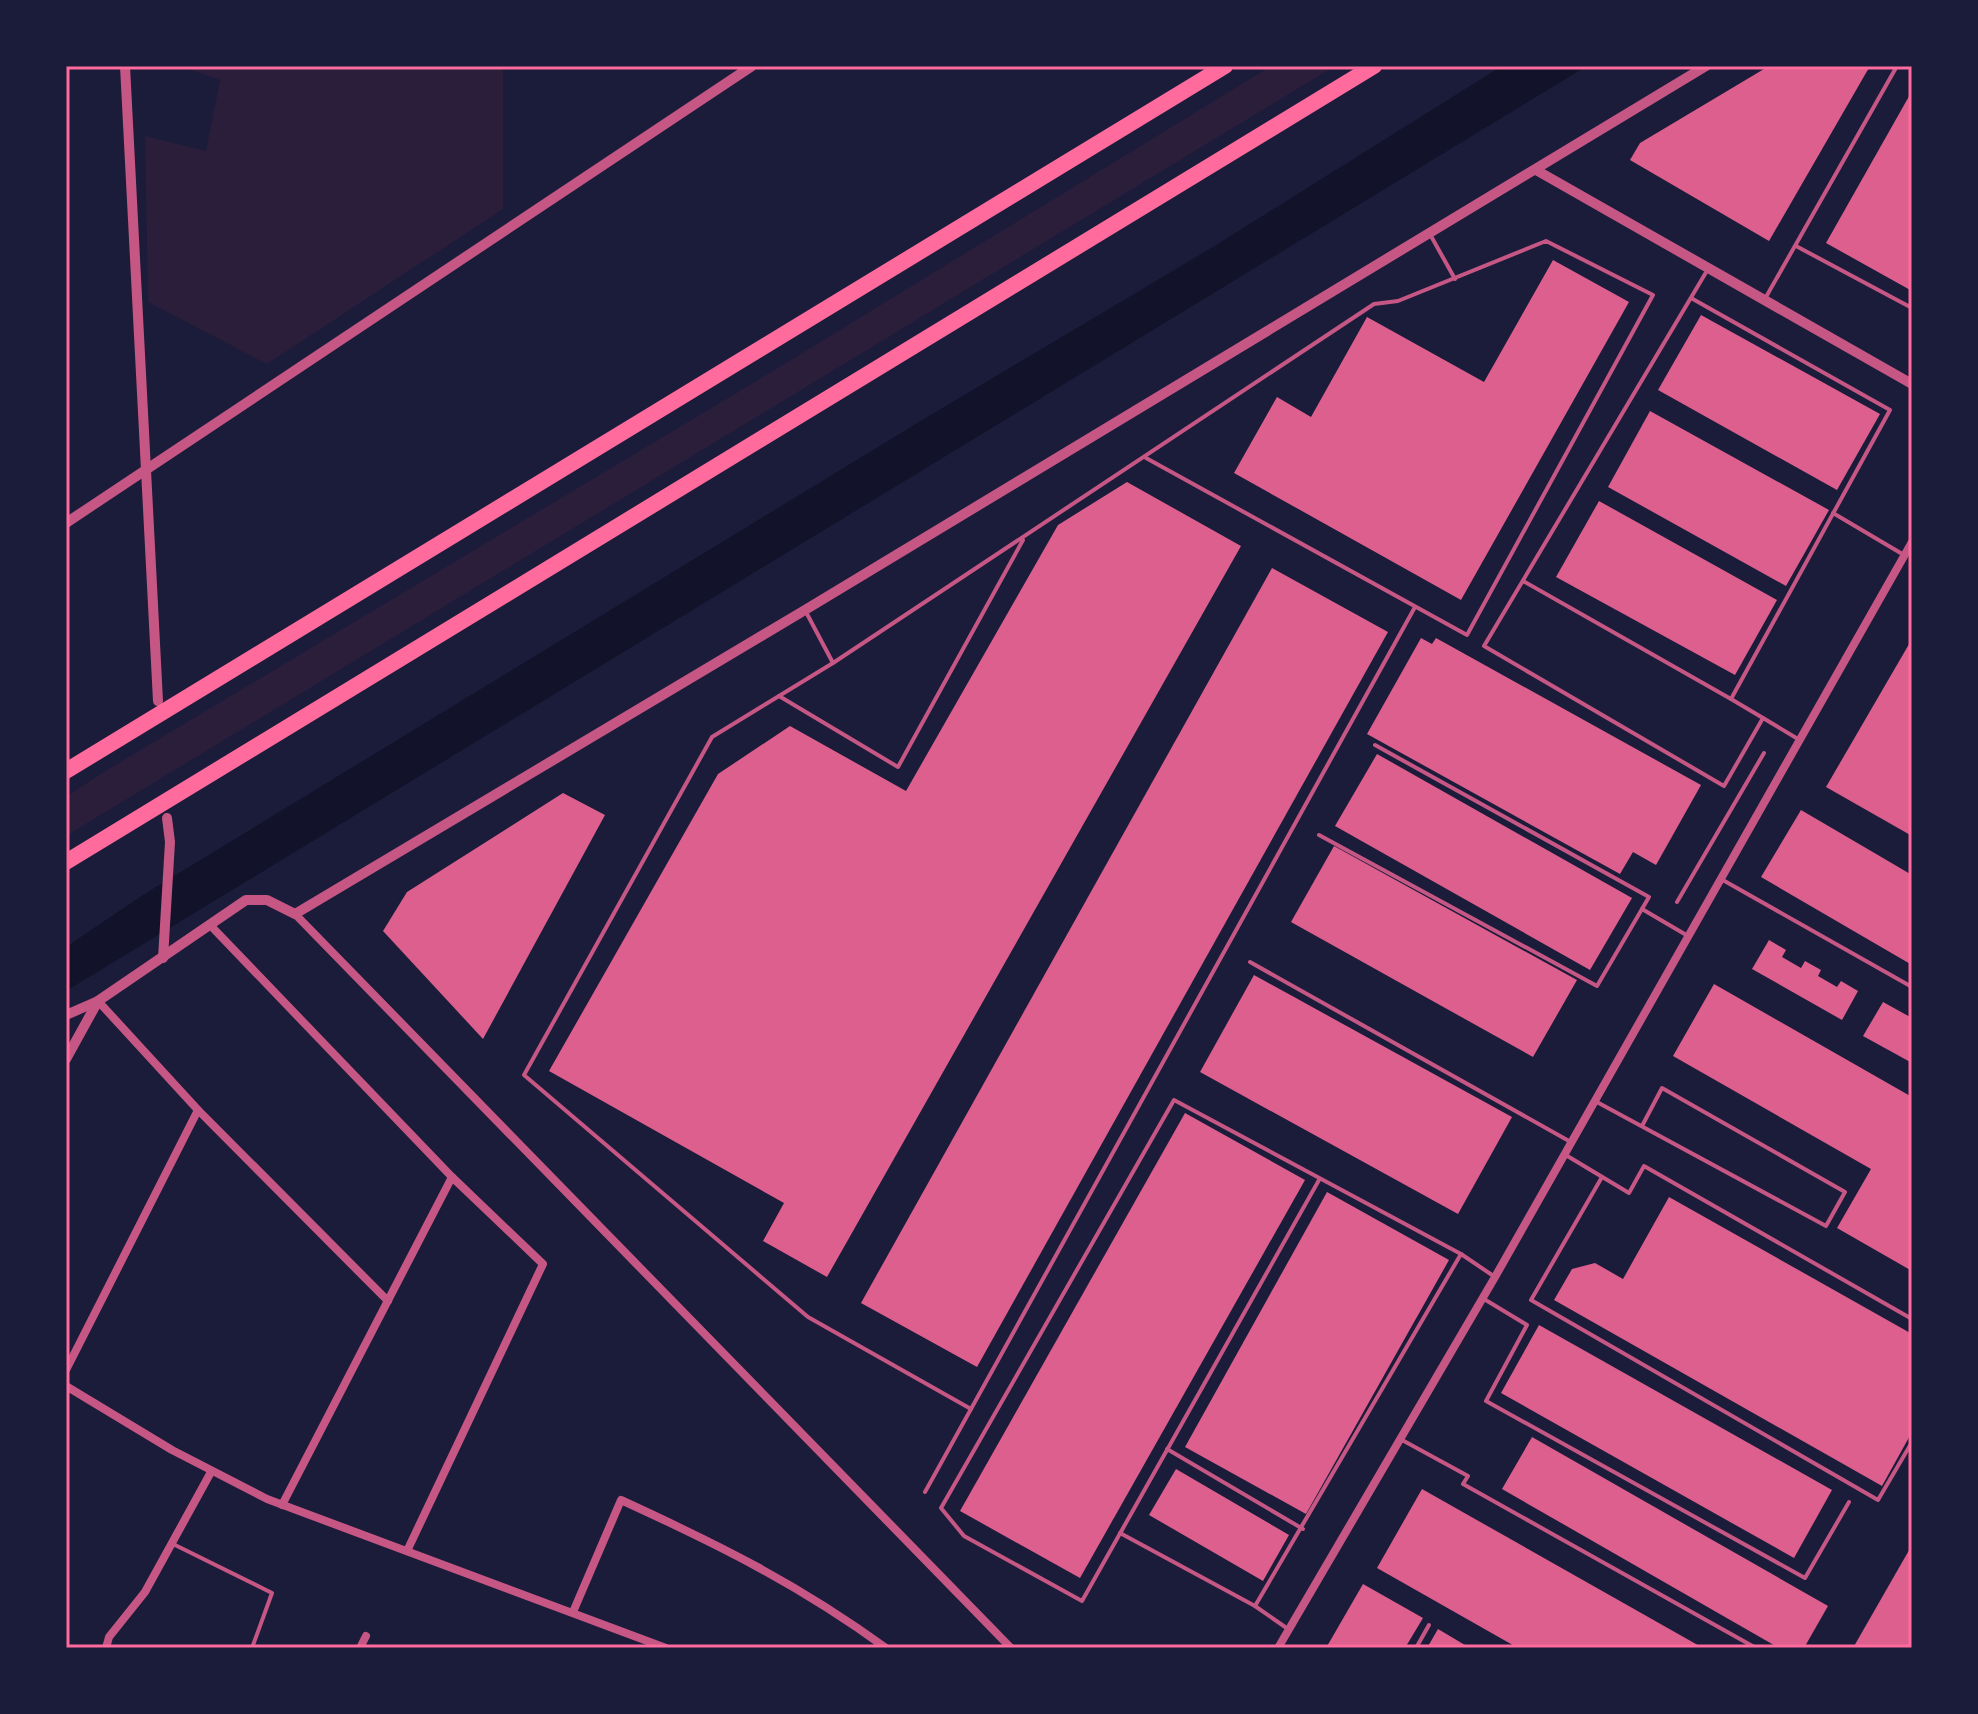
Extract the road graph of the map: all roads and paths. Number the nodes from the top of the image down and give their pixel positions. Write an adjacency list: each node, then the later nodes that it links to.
1 (125, 66): 17 (street)
2 (752, 66): 17 (street)
3 (1225, 66): 34 (highway)
4 (1374, 66): 37 (highway)
5 (1706, 66): 7 (street)
6 (1897, 66): 9 (lane)
7 (1536, 170): 8 (street); 10 (street)
8 (1429, 233): 11 (lane); 25 (street)
9 (1796, 246): 13 (lane); 14 (lane)
10 (1708, 269): 12 (lane); 13 (street)
11 (1455, 279): 16 (lane); 24 (lane)
12 (1691, 298): 18 (lane); 23 (lane)
13 (1764, 301): 15 (street)
14 (1912, 308)
15 (1912, 384)
16 (1146, 458): 20 (lane); 24 (lane)
17 (148, 465): 19 (street); 29 (street)
18 (1833, 513): 22 (lane); 28 (lane)
19 (66, 523)
20 (1024, 537): 26 (lane); 27 (lane)
21 (1912, 542): 22 (street)
22 (1905, 555): 31 (street)
23 (1523, 581): 28 (lane); 30 (lane)
24 (1415, 607): 65 (lane)
25 (805, 610): 26 (lane); 41 (street)
26 (833, 663): 27 (lane)
27 (779, 696): 65 (lane)
28 (1731, 699): 30 (lane)
29 (158, 701)
30 (1763, 718): 31 (lane)
31 (1799, 740): 38 (street)
32 (1375, 745): 40 (lane)
33 (1764, 753): 39 (lane)
34 (66, 771)
35 (167, 818): 44 (street)
36 (1319, 835): 40 (lane)
37 (66, 862)
38 (1721, 879): 43 (street); 46 (lane)
39 (1677, 902)
40 (1642, 909): 43 (lane)
41 (295, 914): 42 (street); 87 (street)
42 (211, 926): 44 (street); 55 (street)
43 (1688, 936): 50 (street)
44 (163, 958): 47 (street)
45 (1250, 962): 53 (lane)
46 (1912, 987)
47 (98, 1001): 48 (street); 49 (street); 51 (street)
48 (66, 1015)
49 (66, 1059)
50 (1593, 1100): 52 (lane); 53 (street)
51 (198, 1110): 61 (street); 63 (street)
52 (1642, 1126): 52 (lane)
53 (1569, 1141): 54 (street)
54 (1562, 1153): 56 (lane); 59 (street)
55 (452, 1177): 61 (street); 76 (street)
56 (1602, 1177): 62 (lane); 67 (lane)
57 (1319, 1180): 58 (lane); 68 (lane); 74 (lane)
58 (1461, 1254): 59 (lane); 73 (lane)
59 (1495, 1277): 60 (street)
60 (1482, 1298): 66 (street); 71 (lane)
61 (388, 1301): 72 (street)
62 (1912, 1319)
63 (66, 1370)
64 (66, 1386): 69 (street)
65 (971, 1409): 70 (lane)
66 (1400, 1438): 80 (street); 90 (lane)
67 (1912, 1442)
68 (1167, 1449): 73 (lane); 74 (lane)
69 (211, 1472): 72 (street); 75 (street)
70 (925, 1492)
71 (1849, 1502)
72 (282, 1505): 76 (street)
73 (1303, 1529): 77 (lane)
74 (1120, 1533): 77 (lane)
75 (172, 1543): 82 (street); 83 (lane)
76 (407, 1551): 78 (street)
77 (1255, 1606): 80 (lane)
78 (573, 1612): 85 (street); 86 (street)
79 (1429, 1625): 89 (lane)
80 (1289, 1629): 88 (street)
81 (366, 1636): 84 (street)
82 (106, 1648)
83 (252, 1648)
84 (360, 1648)
85 (666, 1648)
86 (886, 1648)
87 (1011, 1648)
88 (1278, 1648)
89 (1416, 1648)
90 (1756, 1648)

